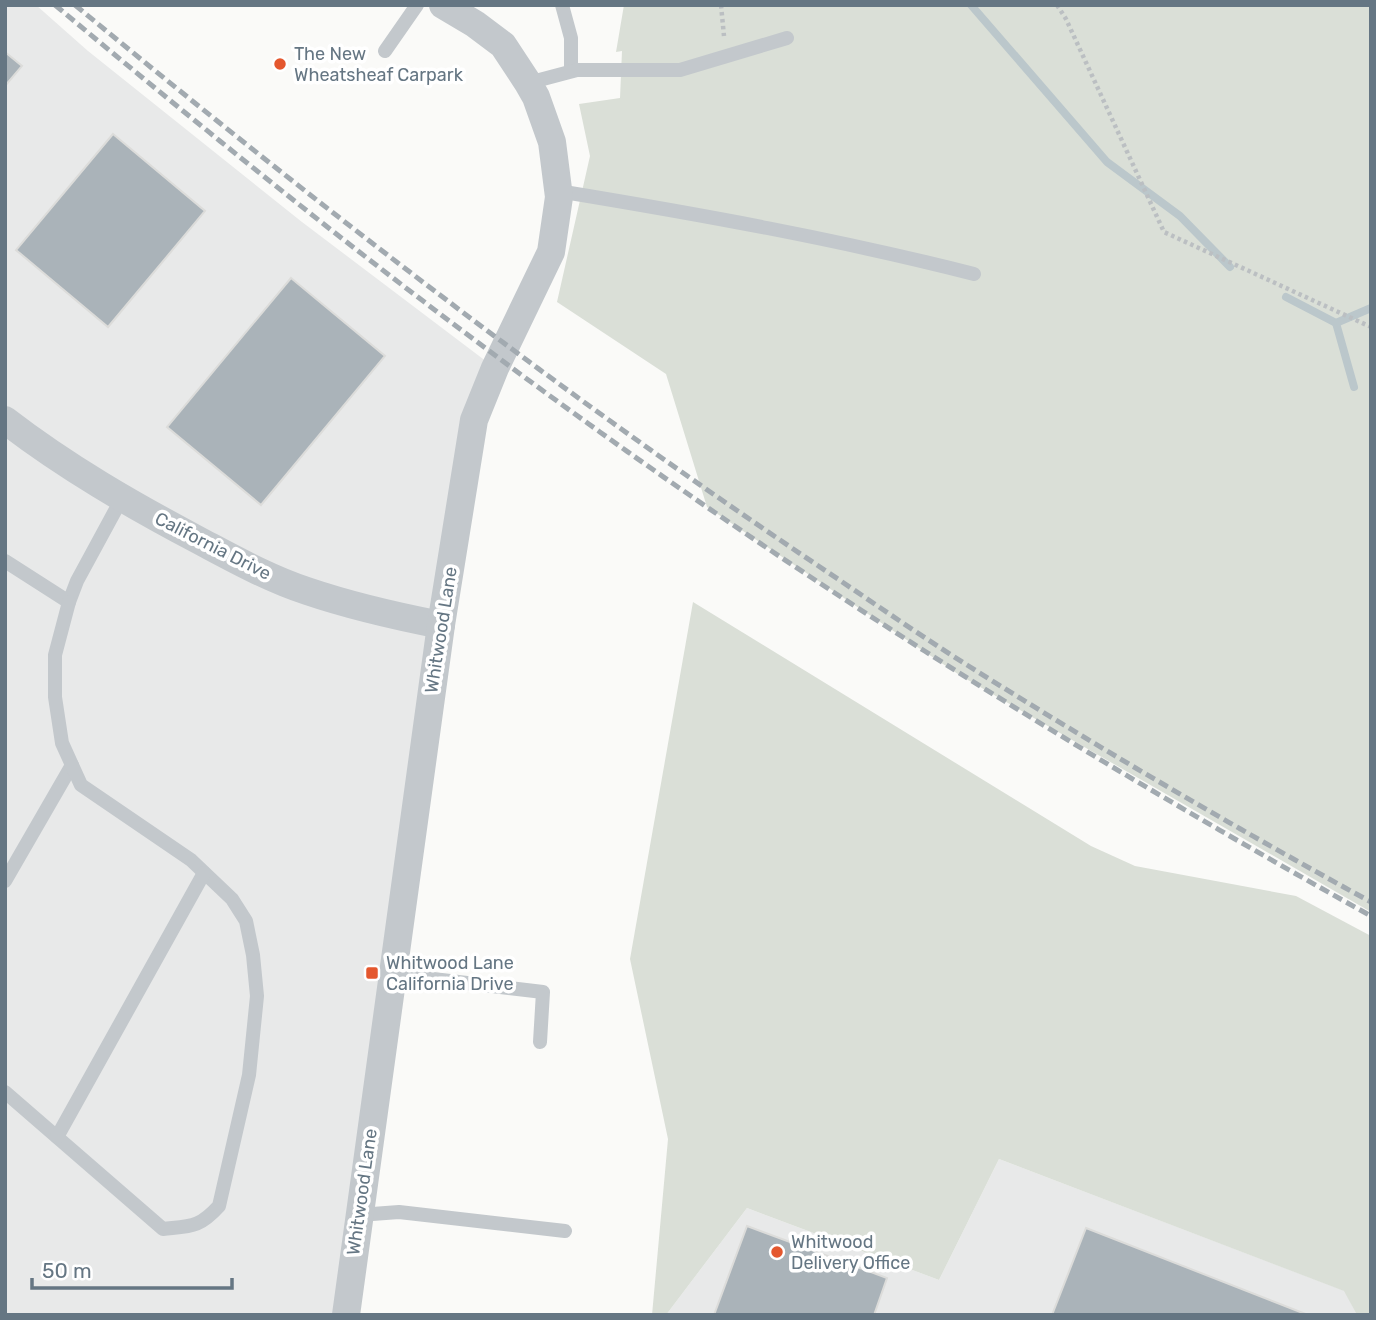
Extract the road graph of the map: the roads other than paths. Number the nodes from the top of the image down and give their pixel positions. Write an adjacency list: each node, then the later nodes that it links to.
1 (417, 5): 5 (lane)
2 (443, 5): 7 (street, Whitwood Lane)
3 (562, 5): 6 (lane)
4 (787, 38): 6 (lane)
5 (384, 51)
6 (570, 71): 7 (lane)
7 (528, 83): 8 (street, Whitwood Lane)
8 (558, 191): 9 (lane); 14 (street, Whitwood Lane)
9 (974, 274)
10 (5, 420): 11 (street, California Drive)
11 (122, 498): 13 (lane); 14 (street, California Drive)
12 (5, 561): 13 (lane)
13 (69, 602): 15 (lane)
14 (441, 625): 18 (street, Whitwood Lane)
15 (72, 765): 16 (lane); 17 (lane)
16 (204, 873): 21 (lane); 21 (lane)
17 (5, 881)
18 (391, 974): 19 (lane); 22 (street, Whitwood Lane)
19 (540, 1042)
20 (5, 1092): 21 (lane)
21 (57, 1137)
22 (359, 1215): 23 (lane); 24 (street, Whitwood Lane)
23 (565, 1231)
24 (346, 1315)

